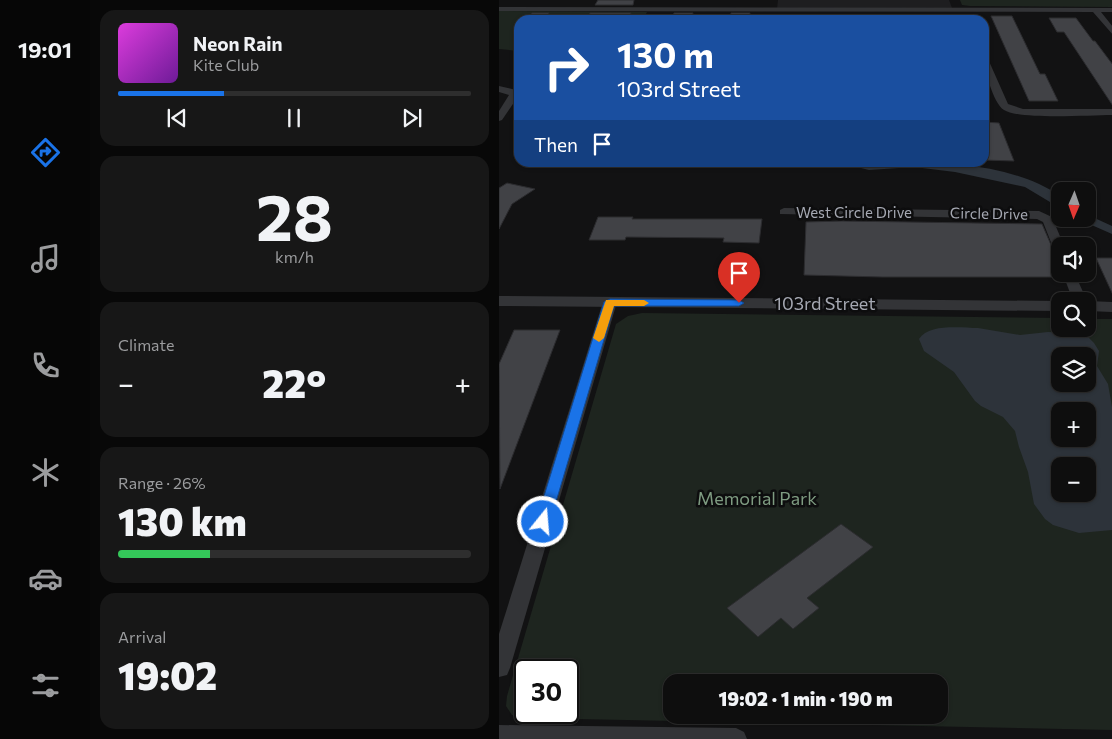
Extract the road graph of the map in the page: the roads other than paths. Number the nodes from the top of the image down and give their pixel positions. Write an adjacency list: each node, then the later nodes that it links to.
1 (578, 0): 5 (street)
2 (715, 0): 7 (street)
3 (953, 0): 6 (street)
4 (499, 9): 5 (street)
5 (572, 9): 7 (street)
6 (959, 9): 7 (street); 8 (street); 10 (street)
7 (713, 10)
8 (1095, 10): 9 (street); 11 (street)
9 (1112, 10)
10 (966, 15)
11 (1112, 33)
12 (989, 71): 14 (street)
13 (499, 89): 15 (street)
14 (1112, 112)
15 (499, 118)
16 (784, 212): 17 (street, West Circle Drive)
17 (925, 213): 18 (street, Circle Drive)
18 (1054, 237)
19 (499, 301): 20 (street, 103rd Street)
20 (610, 302): 21 (street, 103rd Street); 24 (street)
21 (1051, 306)
22 (1096, 306): 23 (street)
23 (1112, 307)
24 (499, 668)
25 (499, 736): 26 (street)
26 (736, 739)

